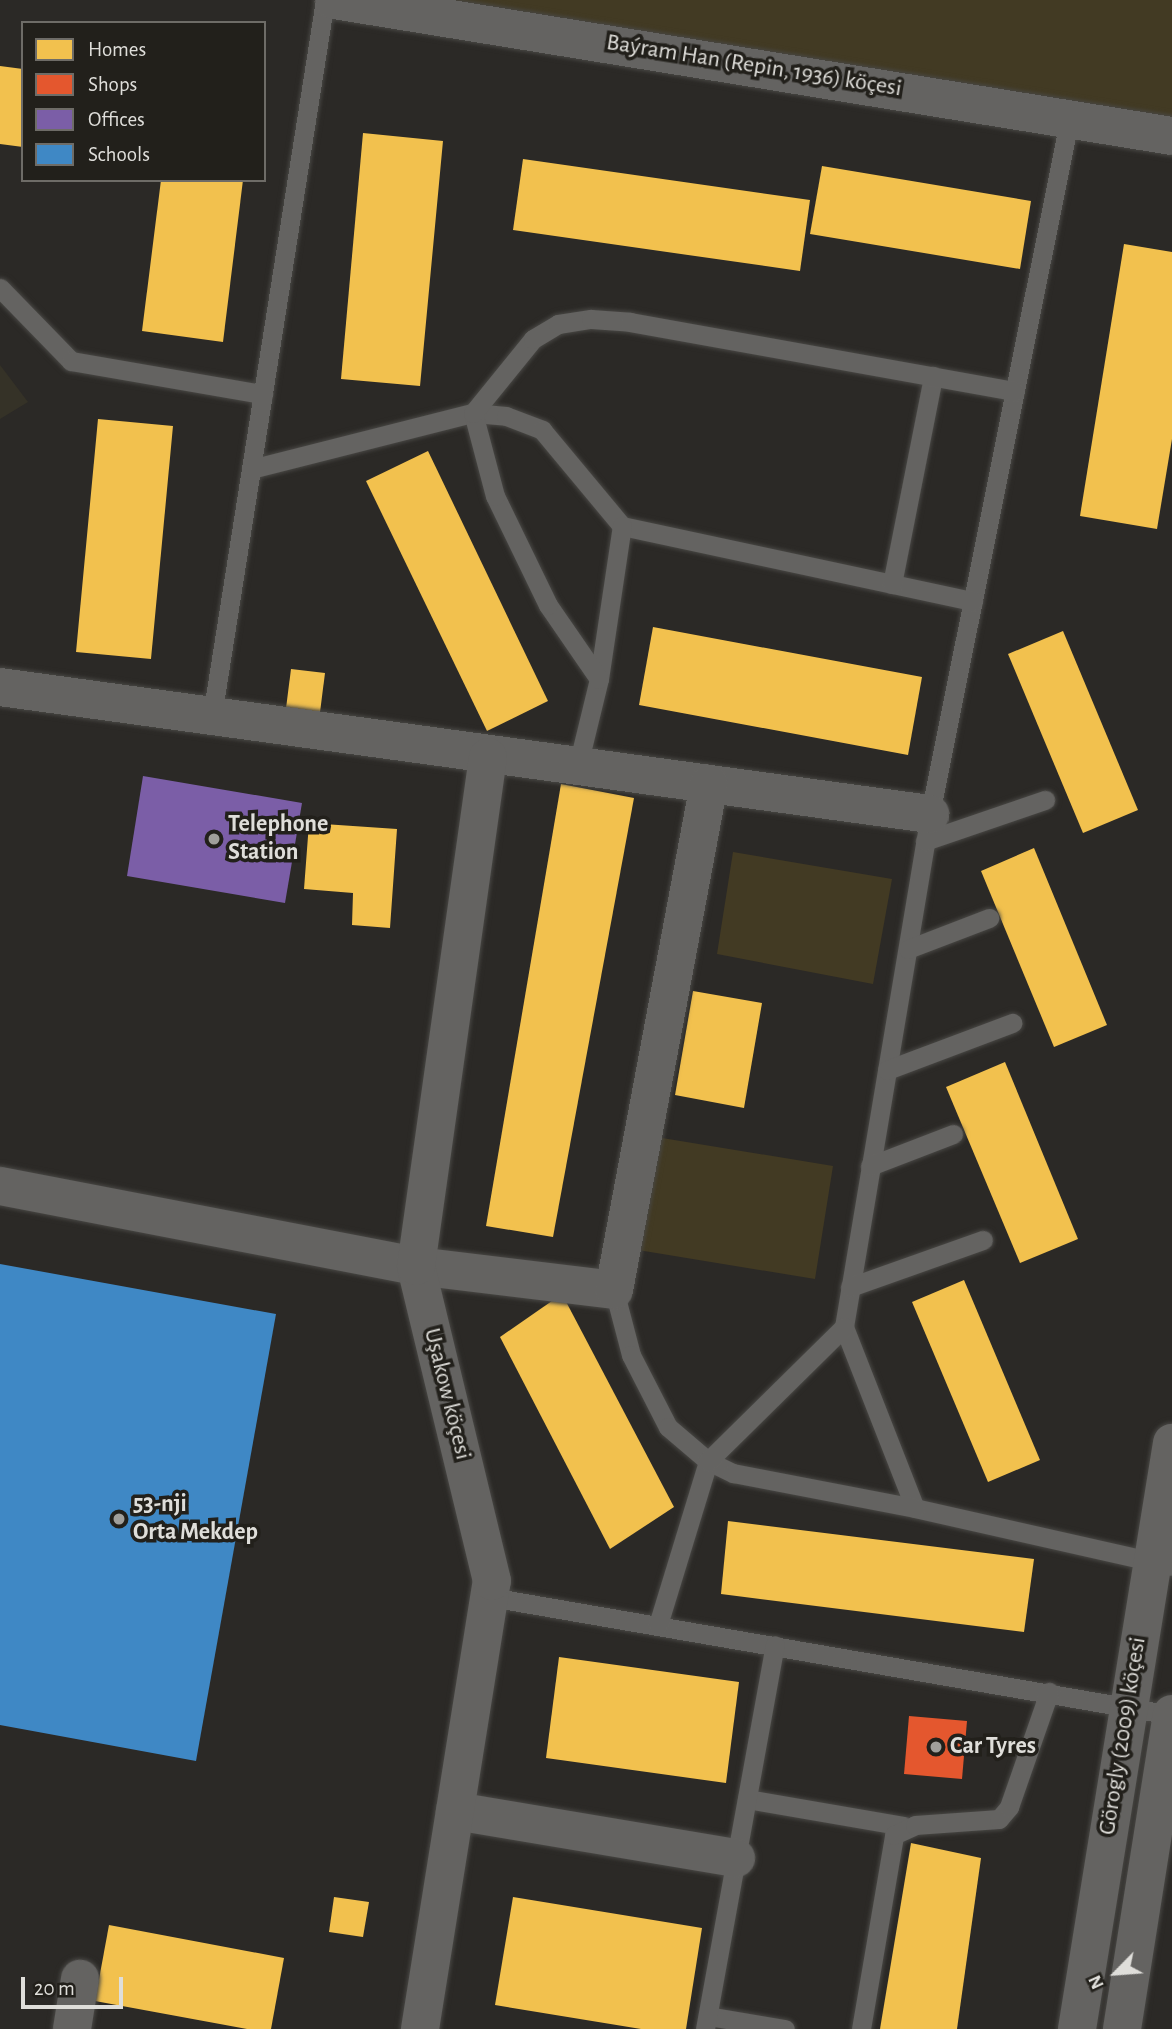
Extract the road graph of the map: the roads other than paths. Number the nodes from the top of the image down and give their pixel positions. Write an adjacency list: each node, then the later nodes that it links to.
1 (325, 0): 8 (lane)
2 (334, 0): 3 (street, Baýram Han (Repin, 1936) köçesi)
3 (1070, 116): 4 (street, Baýram Han (Repin, 1936) köçesi); 7 (lane)
4 (1172, 136)
5 (0, 288): 8 (lane)
6 (933, 376): 7 (lane); 9 (lane); 12 (lane)
7 (1015, 391): 13 (lane)
8 (263, 394): 10 (lane)
9 (473, 412): 10 (lane); 11 (lane); 14 (lane)
10 (251, 468): 16 (lane)
11 (622, 526): 12 (lane); 14 (lane)
12 (892, 584): 13 (lane)
13 (973, 601): 21 (lane)
14 (599, 679): 18 (lane)
15 (0, 687): 16 (street)
16 (212, 716): 17 (street)
17 (488, 757): 18 (street); 30 (street, Uşakow köçesi)
18 (578, 765): 19 (street)
19 (709, 783): 21 (street); 32 (street)
20 (1045, 800): 21 (lane)
21 (928, 827): 23 (lane)
22 (989, 918): 23 (lane)
23 (908, 949): 25 (lane)
24 (1012, 1023): 25 (lane)
25 (887, 1070): 27 (lane)
26 (953, 1134): 27 (lane)
27 (870, 1166): 31 (lane)
28 (0, 1186): 30 (street)
29 (983, 1240): 31 (lane)
30 (416, 1266): 32 (street); 38 (street, Uşakow köçesi)
31 (850, 1287): 33 (lane)
32 (614, 1290): 35 (lane)
33 (844, 1326): 35 (lane); 36 (lane)
34 (1172, 1443): 37 (street, Görogly (2009) köçesi)
35 (708, 1461): 36 (lane); 39 (lane)
36 (915, 1508): 37 (lane)
37 (1161, 1564): 42 (street, Görogly (2009) köçesi)
38 (490, 1597): 39 (lane); 45 (street, Uşakow köçesi)
39 (658, 1625): 40 (lane)
40 (775, 1645): 41 (lane); 44 (lane)
41 (1049, 1692): 42 (lane); 46 (lane)
42 (1128, 1705): 43 (lane); 54 (street, Görogly (2009) köçesi)
43 (1172, 1714): 55 (street, Görogly (2009) köçesi)
44 (747, 1799): 46 (lane); 47 (lane)
45 (455, 1811): 47 (street); 51 (street, Uşakow köçesi)
46 (904, 1826): 53 (lane)
47 (736, 1858): 49 (lane)
48 (80, 1979): 50 (street)
49 (706, 2022): 52 (lane)
50 (72, 2029)
51 (419, 2029)
52 (785, 2029)
53 (860, 2029)
54 (1077, 2029)
55 (1122, 2029)

